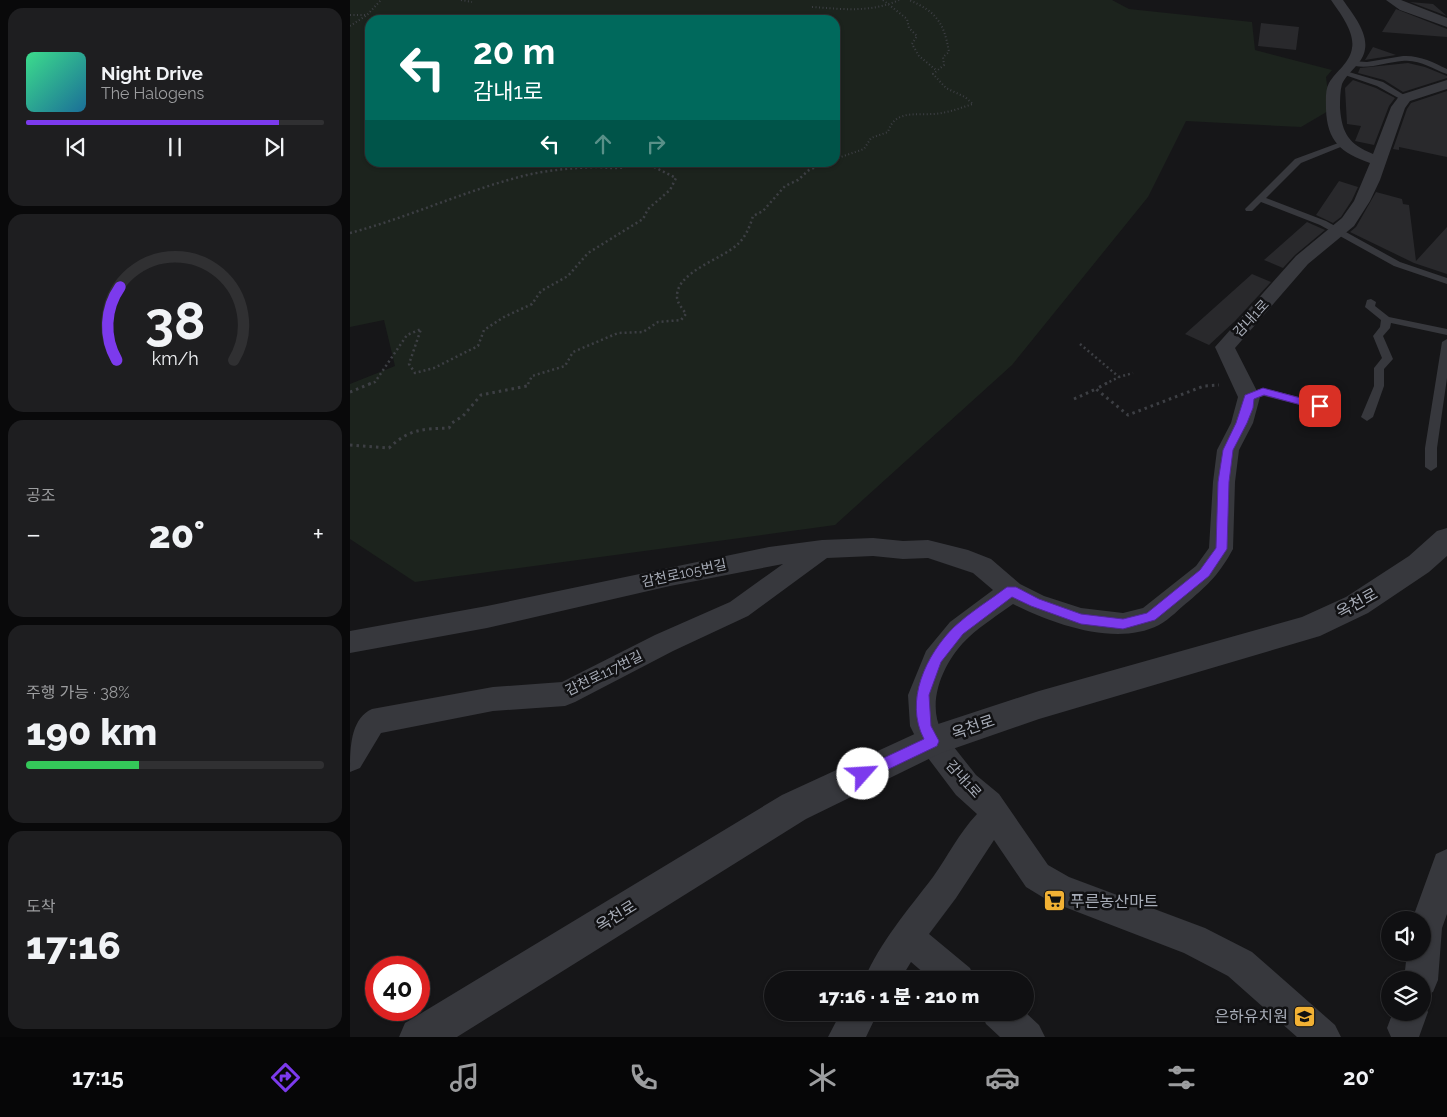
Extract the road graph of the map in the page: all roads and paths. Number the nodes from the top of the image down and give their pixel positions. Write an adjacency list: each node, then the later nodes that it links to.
1 (382, 0): 12 (path)
2 (460, 0): 8 (path)
3 (883, 0): 9 (path)
4 (899, 0): 9 (path)
5 (909, 0): 17 (path)
6 (1337, 0): 16 (street)
7 (1392, 0): 14 (street)
8 (472, 2)
9 (888, 5): 10 (path); 17 (path)
10 (812, 7)
11 (350, 14): 12 (path)
12 (367, 14)
13 (365, 15): 15 (path)
14 (1447, 23)
15 (350, 26)
16 (1349, 68): 18 (lane); 20 (lane); 21 (street)
17 (936, 70): 22 (path)
18 (1447, 72)
19 (1447, 84): 20 (street)
20 (1404, 98): 23 (street, 감내1로)
21 (1344, 144): 23 (street); 29 (lane)
22 (840, 157)
23 (1379, 162): 31 (street, 감내1로)
24 (601, 167): 32 (path)
25 (601, 167): 26 (path)
26 (625, 167)
27 (654, 167): 43 (path)
28 (815, 167): 47 (path)
29 (1259, 198): 30 (lane); 31 (lane)
30 (1248, 209)
31 (1337, 231): 33 (lane); 42 (street, 감내1로)
32 (350, 234)
33 (1447, 281)
34 (1370, 302): 35 (lane)
35 (1386, 319): 36 (lane); 46 (lane)
36 (1447, 332)
37 (1447, 342): 48 (lane)
38 (1080, 344): 40 (path)
39 (1133, 373): 40 (path)
40 (1119, 377): 41 (path)
41 (1096, 389): 42 (path); 44 (path)
42 (1246, 390): 45 (lane); 51 (street)
43 (350, 392)
44 (1074, 399)
45 (1320, 406)
46 (1367, 417)
47 (350, 445)
48 (1432, 467)
49 (1447, 539): 53 (street, 옥천로)
50 (822, 549): 51 (street, 감천로105번길); 52 (street, 감천로105번길); 54 (street, 감천로117번길)
51 (1012, 591): 53 (street, 감내1로)
52 (350, 642)
53 (932, 741): 55 (street, 감내1로); 63 (street, 옥천로)
54 (350, 759)
55 (996, 816): 57 (street); 66 (street, 감내1로)
56 (1447, 865): 60 (street)
57 (907, 937): 58 (street); 59 (street)
58 (886, 971)
59 (947, 971)
60 (1422, 971)
61 (856, 1021): 64 (street)
62 (1008, 1021): 65 (street)
63 (419, 1037)
64 (846, 1037)
65 (1027, 1037)
66 (1323, 1037)

